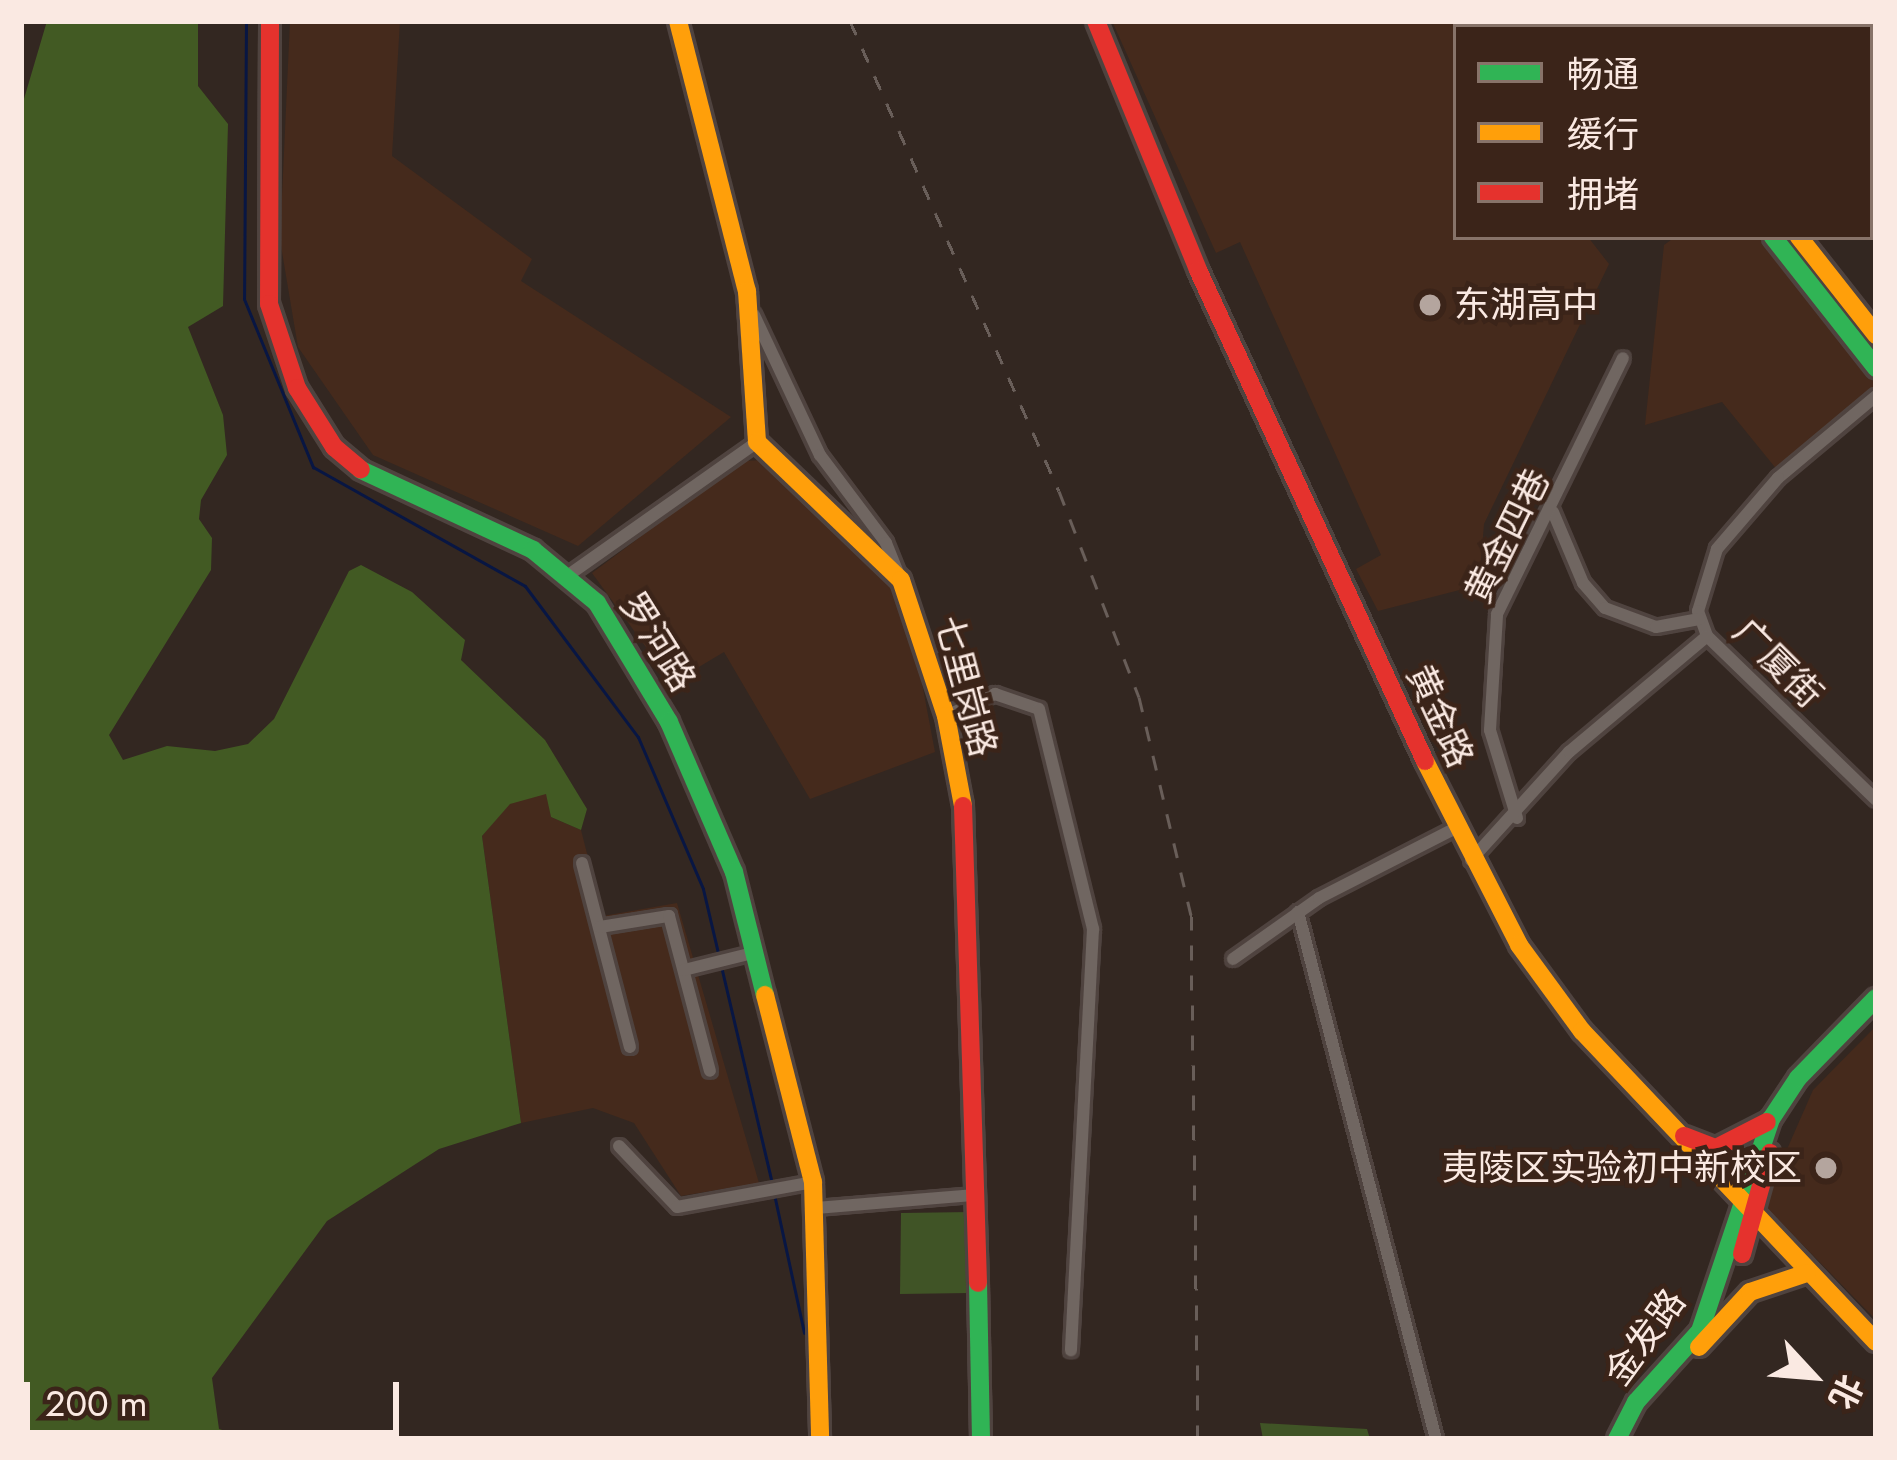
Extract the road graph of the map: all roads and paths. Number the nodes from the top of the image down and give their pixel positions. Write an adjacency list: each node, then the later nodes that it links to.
1 (270, 21): 13 (main road, 罗河路)
2 (678, 21): 6 (main road)
3 (1096, 21): 20 (main road, 黄金路)
4 (1775, 240): 9 (main road)
5 (1801, 240): 7 (main road)
6 (747, 291): 11 (main road); 14 (street)
7 (1876, 334)
8 (1623, 358): 12 (street, 黄金四巷)
9 (1876, 368)
10 (1876, 396): 15 (street, 广厦街)
11 (757, 442): 13 (street); 14 (main road, 七里岗路)
12 (1552, 512): 15 (street); 19 (street, 黄金四巷)
13 (570, 574): 25 (main road, 罗河路)
14 (901, 580): 17 (main road, 七里岗路)
15 (1699, 619): 16 (street, 广厦街)
16 (1707, 636): 18 (street, 广厦街); 19 (street)
17 (946, 716): 36 (main road, 七里岗路); 42 (street)
18 (1876, 800)
19 (1517, 818): 21 (street)
20 (1456, 829): 21 (main road, 黄金路); 23 (street)
21 (1471, 860): 33 (main road, 黄金路)
22 (582, 863): 24 (street)
23 (1298, 912): 26 (street); 45 (street)
24 (600, 927): 27 (street); 30 (street)
25 (758, 951): 27 (street); 35 (main road, 罗河路)
26 (1233, 959)
27 (684, 970): 31 (street)
28 (1876, 998): 32 (main road)
29 (1876, 1012): 38 (main road)
30 (630, 1047)
31 (710, 1071)
32 (1771, 1119): 33 (main road); 38 (main road)
33 (1675, 1131): 38 (main road, 黄金路)
34 (619, 1146): 35 (street)
35 (813, 1182): 37 (main road, 罗河路)
36 (975, 1195): 37 (street); 44 (main road, 七里岗路)
37 (816, 1208): 43 (main road, 罗河路)
38 (1748, 1210): 39 (main road, 黄金路); 41 (main road, 金发路); 46 (main road, 金发路)
39 (1807, 1273): 40 (main road, 黄金路); 41 (main road)
40 (1876, 1342)
41 (1700, 1347): 47 (main road, 金发路)
42 (1071, 1350)
43 (820, 1439)
44 (982, 1439)
45 (1436, 1439)
46 (1617, 1439)
47 (1626, 1439)

